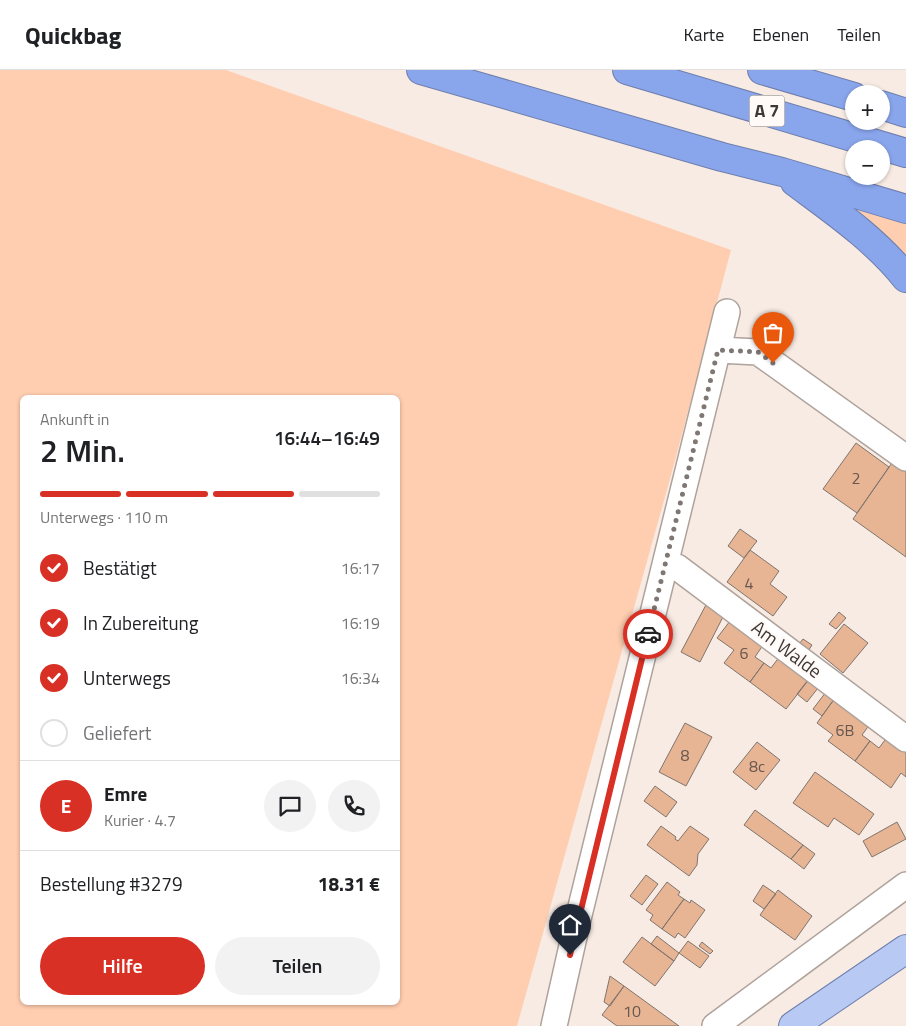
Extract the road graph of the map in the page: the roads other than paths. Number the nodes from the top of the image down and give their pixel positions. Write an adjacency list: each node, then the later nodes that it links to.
1 (421, 70): 8 (highway)
2 (627, 70): 7 (highway, A 7)
3 (762, 70): 4 (highway, A 7)
4 (845, 94)
5 (890, 108): 6 (highway)
6 (906, 112)
7 (906, 153)
8 (782, 172): 9 (highway); 10 (highway)
9 (906, 209)
10 (906, 278)
11 (727, 312): 12 (street)
12 (718, 350): 13 (street); 14 (street)
13 (906, 458)
14 (666, 565): 15 (street, Am Walde); 18 (street)
15 (906, 738)
16 (906, 885): 19 (street)
17 (906, 949): 20 (main road)
18 (554, 1026)
19 (715, 1026)
20 (793, 1026)

